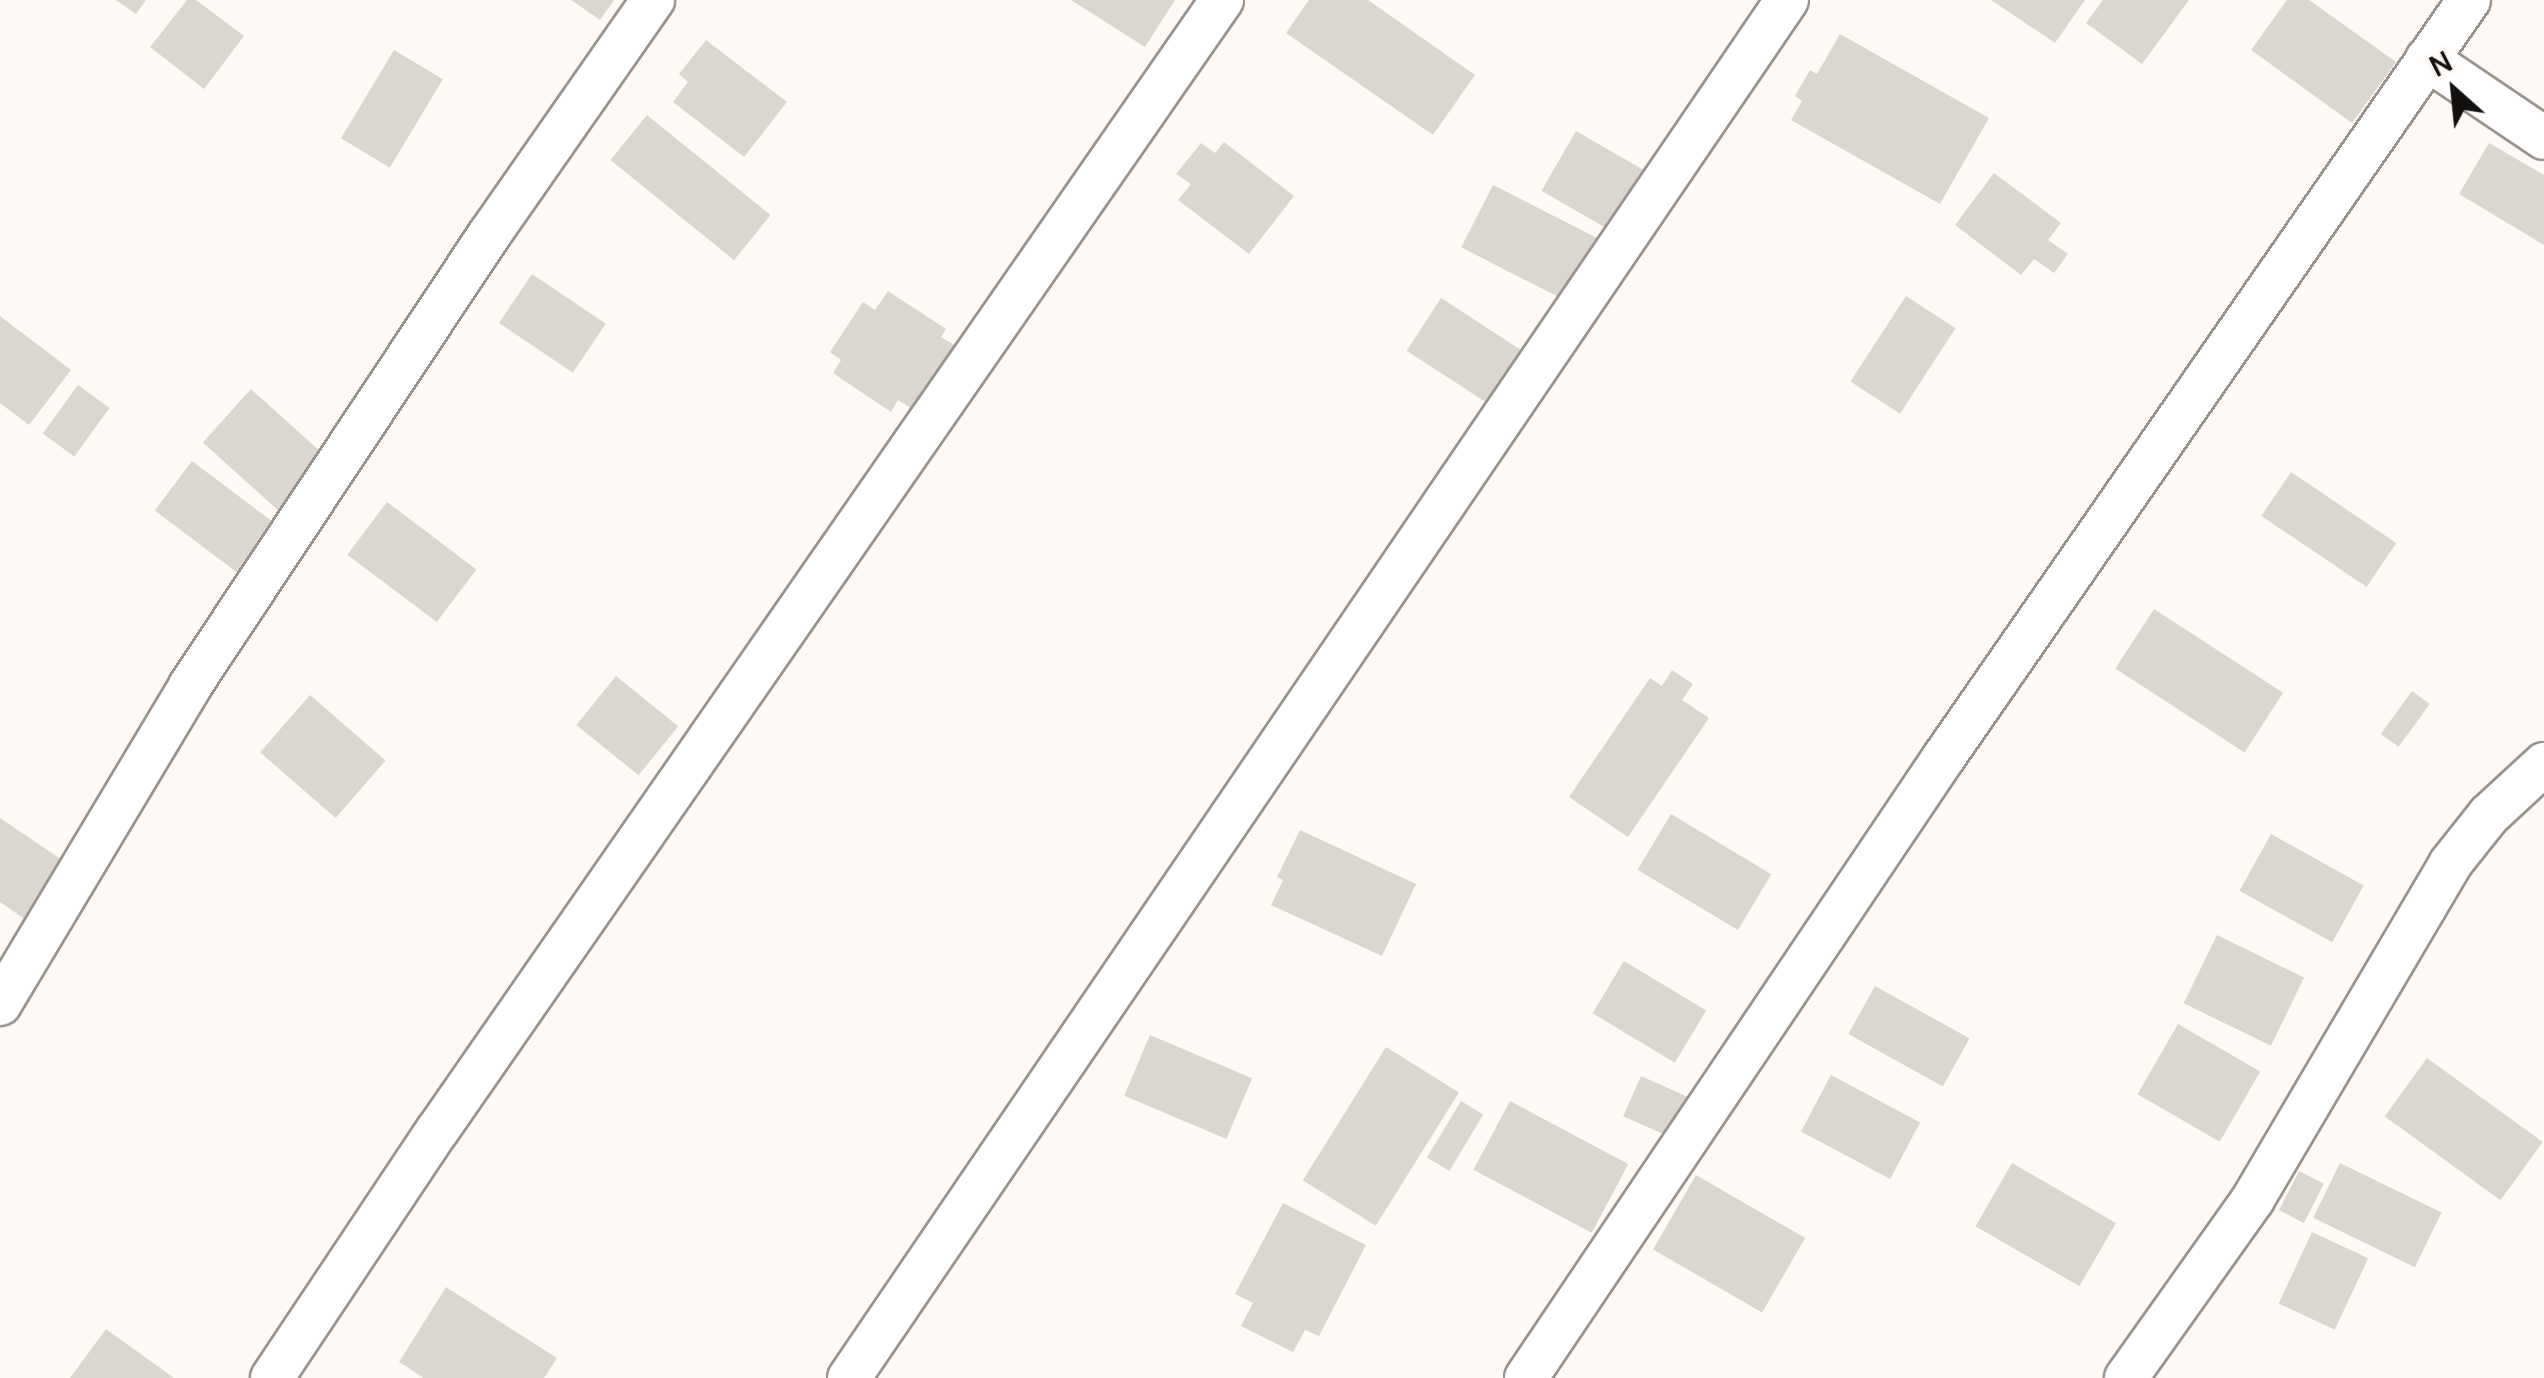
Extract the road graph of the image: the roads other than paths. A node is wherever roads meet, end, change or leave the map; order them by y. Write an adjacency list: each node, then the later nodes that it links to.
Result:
1 (653, 0): 8 (street)
2 (1222, 0): 9 (street)
3 (1787, 0): 10 (street)
4 (2469, 0): 5 (street)
5 (2427, 59): 6 (street); 11 (street)
6 (2544, 138)
7 (2544, 764): 12 (street)
8 (0, 1004)
9 (272, 1378)
10 (849, 1378)
11 (1526, 1378)
12 (2126, 1378)

